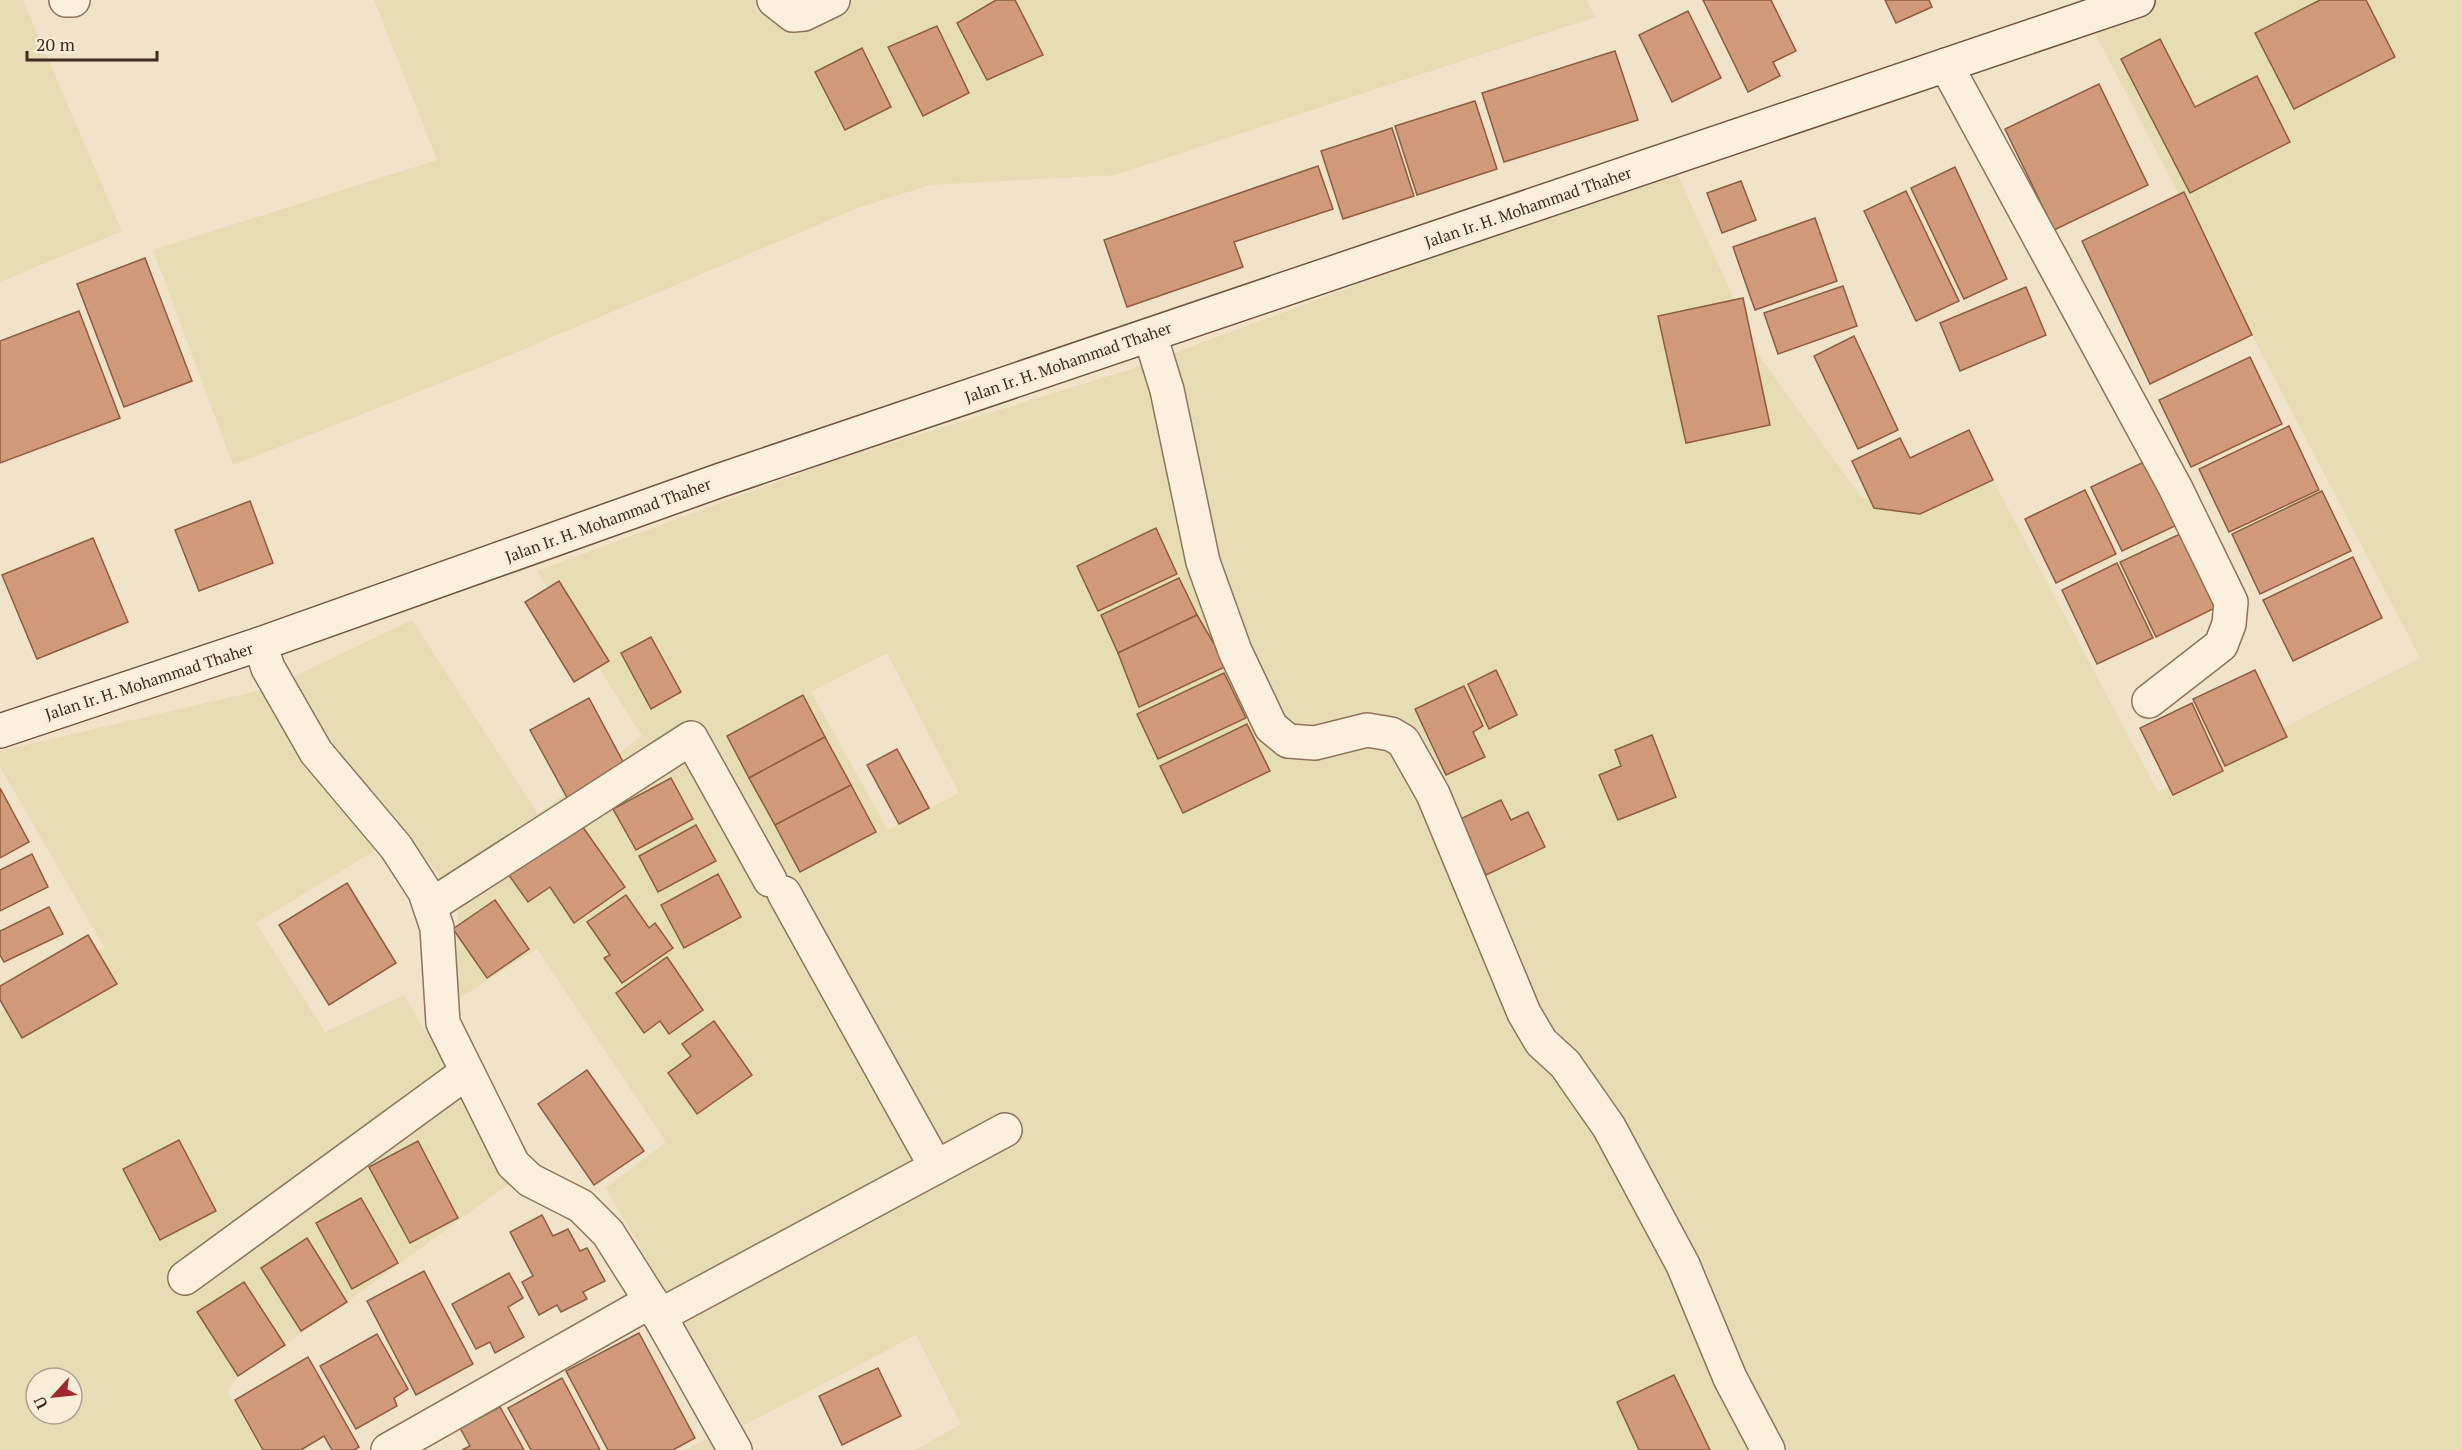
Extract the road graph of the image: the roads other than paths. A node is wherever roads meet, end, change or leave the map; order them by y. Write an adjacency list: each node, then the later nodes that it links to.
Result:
1 (66, 0): 2 (street)
2 (73, 0)
3 (774, 0): 4 (street)
4 (832, 0)
5 (2138, 0): 6 (street, Jalan Ir. H. Mohammad Thaher)
6 (1946, 65): 7 (street, Jalan Ir. H. Mohammad Thaher); 9 (street)
7 (1150, 334): 8 (street, Jalan Ir. H. Mohammad Thaher); 19 (street)
8 (260, 644): 10 (street, Jalan Ir. H. Mohammad Thaher); 11 (street)
9 (2149, 701)
10 (0, 731)
11 (430, 906): 12 (street); 14 (street)
12 (467, 1072): 15 (street); 16 (street)
13 (1005, 1130): 14 (street)
14 (936, 1167): 16 (street)
15 (185, 1278)
16 (655, 1308): 17 (street); 18 (street)
17 (388, 1450)
18 (735, 1450)
19 (1768, 1450)

